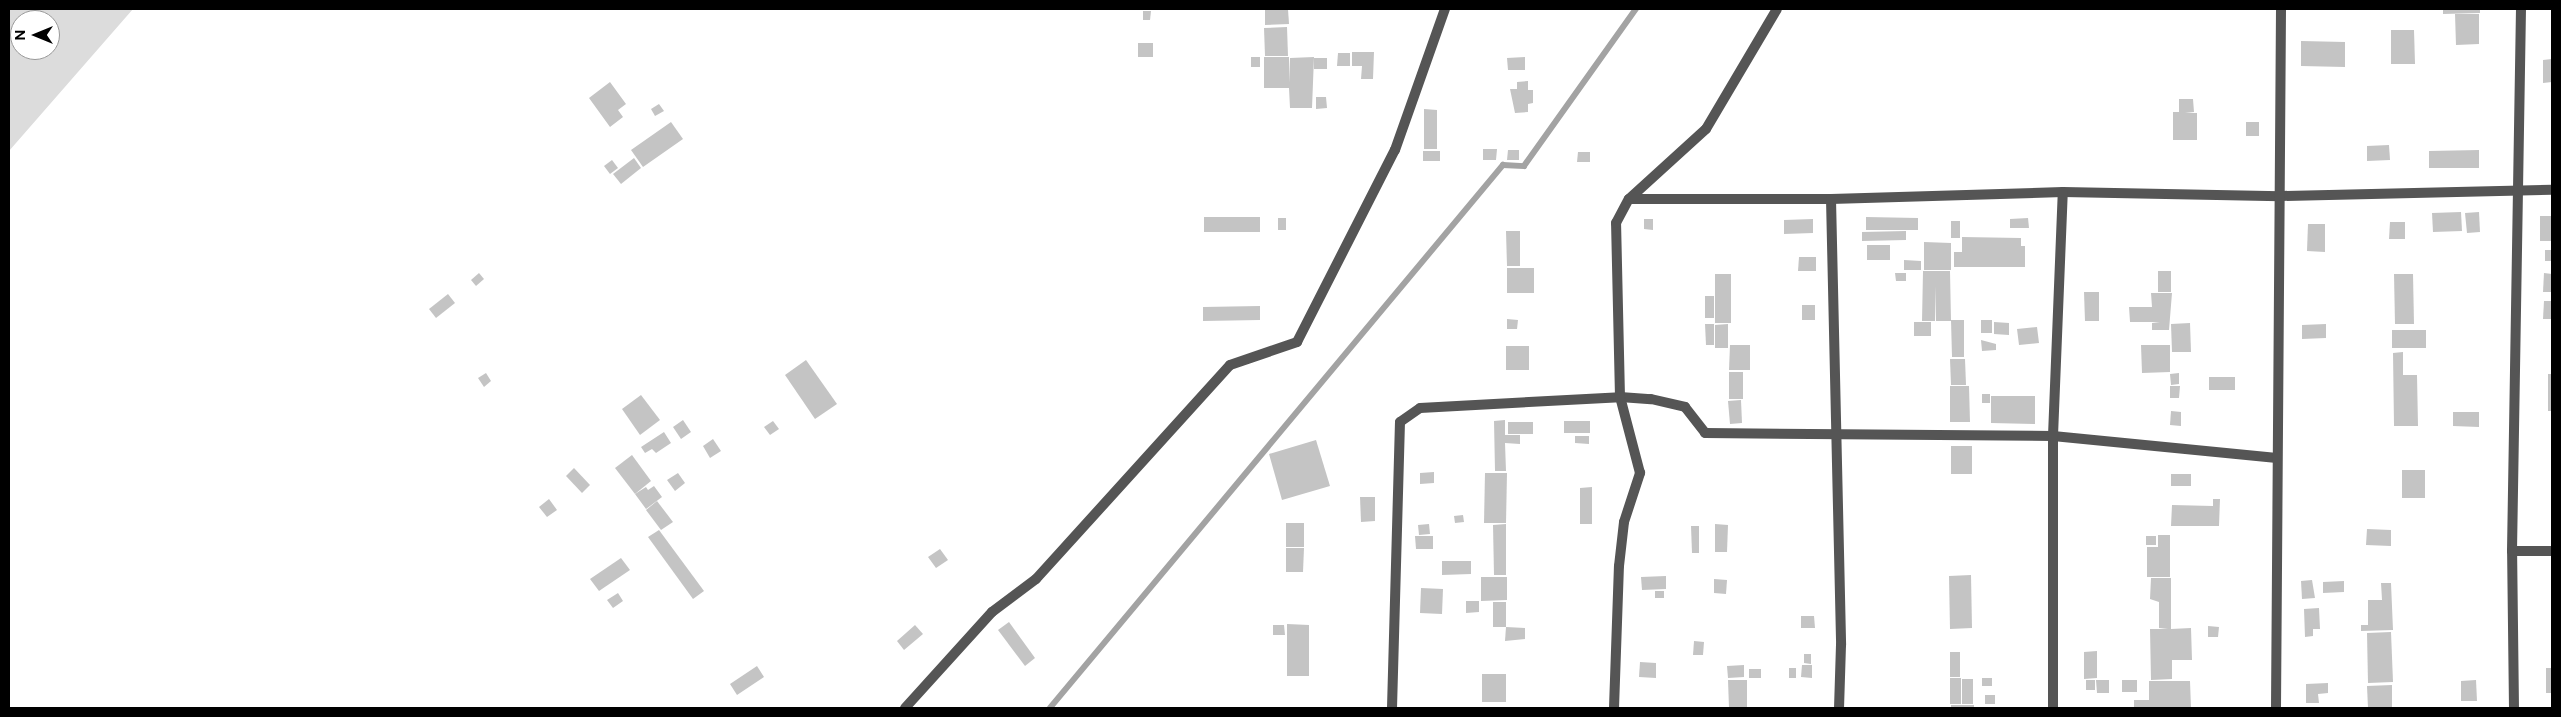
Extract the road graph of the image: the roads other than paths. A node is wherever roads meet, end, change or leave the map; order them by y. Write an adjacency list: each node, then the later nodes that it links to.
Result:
1 (1445, 9): 17 (street)
2 (1777, 9): 10 (street)
3 (2281, 9): 8 (street)
4 (2521, 9): 5 (street)
5 (2519, 190): 6 (street); 8 (street); 15 (street)
6 (2552, 190)
7 (2063, 192): 8 (street); 9 (street); 13 (street)
8 (2281, 196): 14 (street)
9 (1831, 198): 10 (street); 12 (street)
10 (1629, 199): 11 (street)
11 (1620, 397): 12 (street); 18 (street); 19 (street)
12 (1836, 436): 13 (street); 20 (street)
13 (2053, 436): 14 (street); 21 (street)
14 (2277, 458): 22 (street)
15 (2512, 551): 16 (street); 23 (street)
16 (2552, 551)
17 (907, 708)
18 (1392, 708)
19 (1614, 708)
20 (1839, 708)
21 (2053, 708)
22 (2276, 708)
23 (2514, 708)

